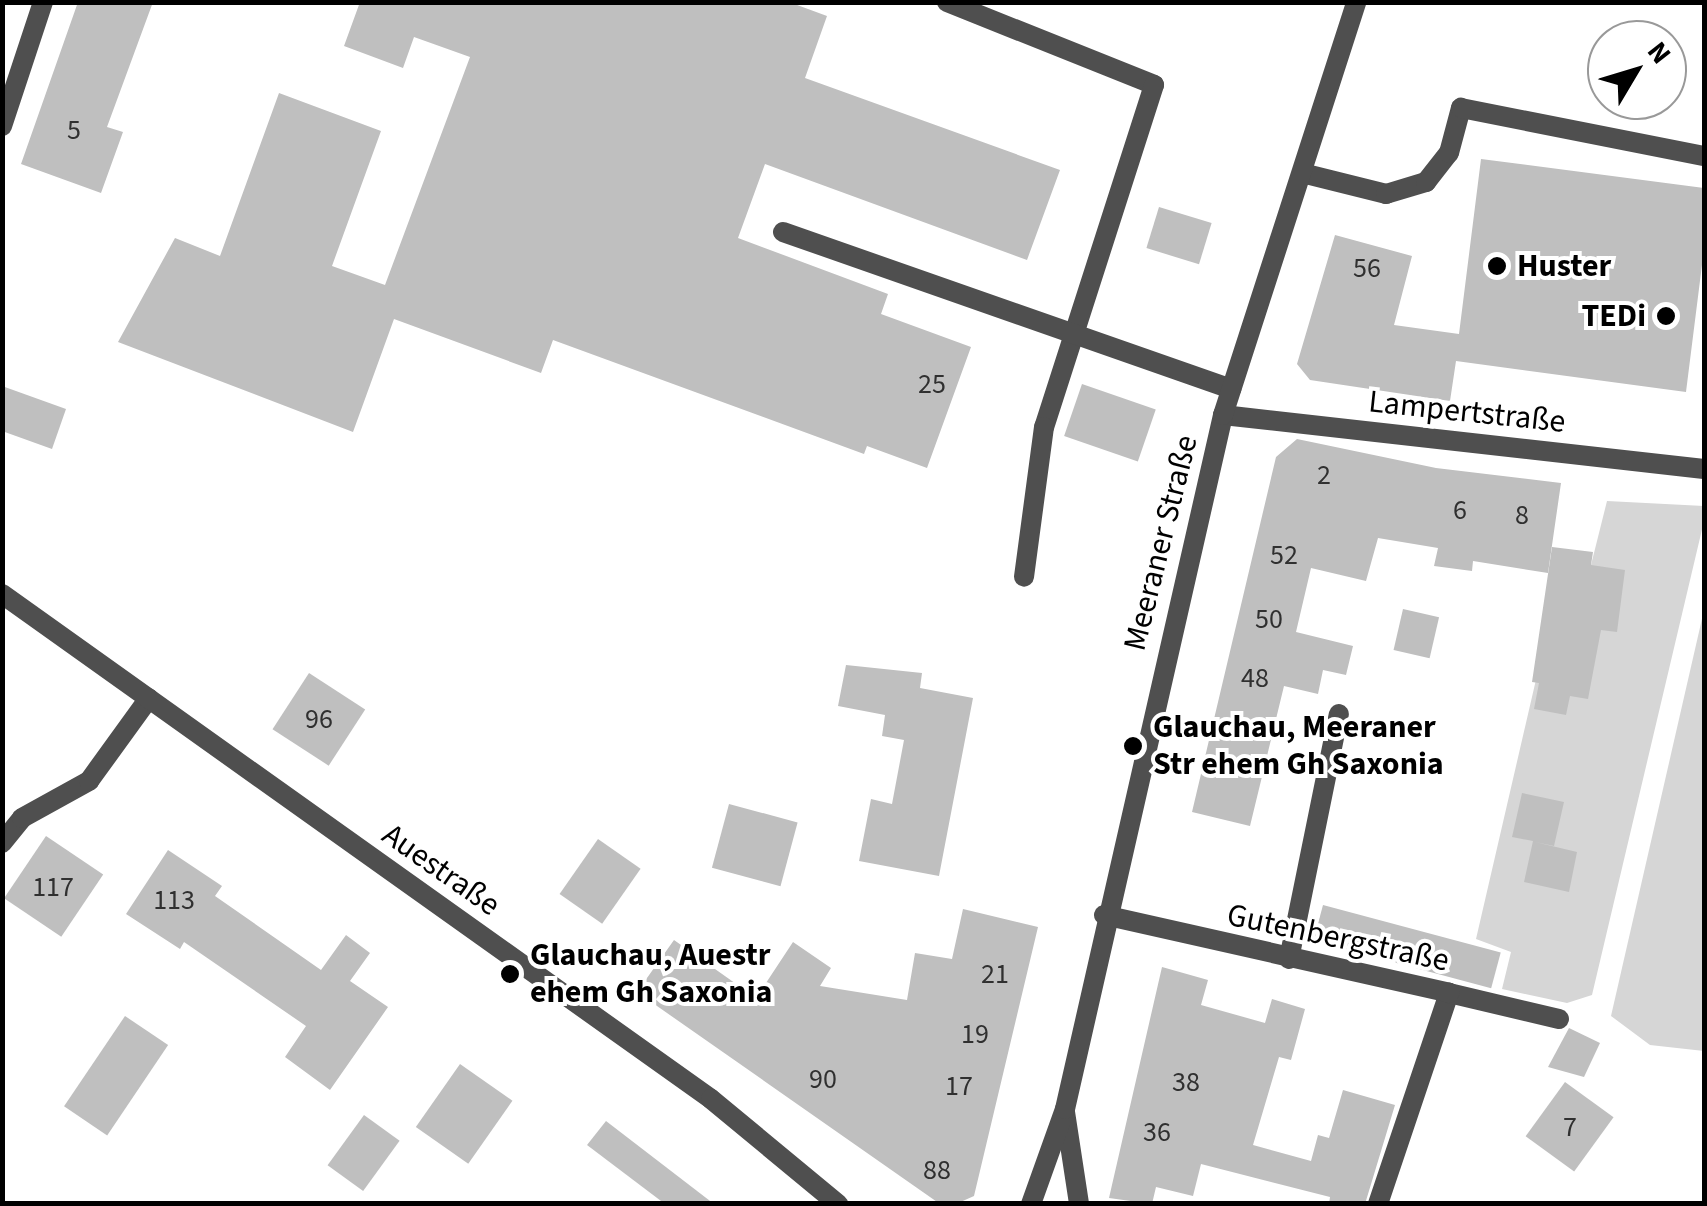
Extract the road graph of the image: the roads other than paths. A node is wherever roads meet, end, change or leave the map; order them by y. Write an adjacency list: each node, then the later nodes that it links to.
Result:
1 (43, 2): 4 (street)
2 (947, 2): 8 (street)
3 (1356, 2): 6 (street, Meeraner Straße)
4 (2, 126)
5 (1704, 156): 6 (street)
6 (1302, 174): 9 (street, Meeraner Straße)
7 (783, 232): 8 (street)
8 (1070, 336): 9 (street); 12 (street)
9 (1232, 389): 10 (street, Meeraner Straße)
10 (1223, 415): 11 (street, Lampertstraße); 17 (street, Meeraner Straße)
11 (1704, 468)
12 (1024, 577)
13 (2, 594): 14 (street, Auestraße)
14 (149, 698): 16 (street); 22 (street, Auestraße)
15 (1340, 714): 18 (street)
16 (2, 844)
17 (1104, 916): 18 (street, Gutenbergstraße); 21 (street, Meeraner Straße)
18 (1289, 959): 19 (street, Gutenbergstraße)
19 (1449, 993): 20 (street, Gutenbergstraße); 25 (street)
20 (1559, 1018)
21 (1064, 1109): 23 (street, Meeraner Straße); 24 (street, Meeraner Straße)
22 (838, 1204)
23 (1031, 1204)
24 (1079, 1204)
25 (1378, 1204)

